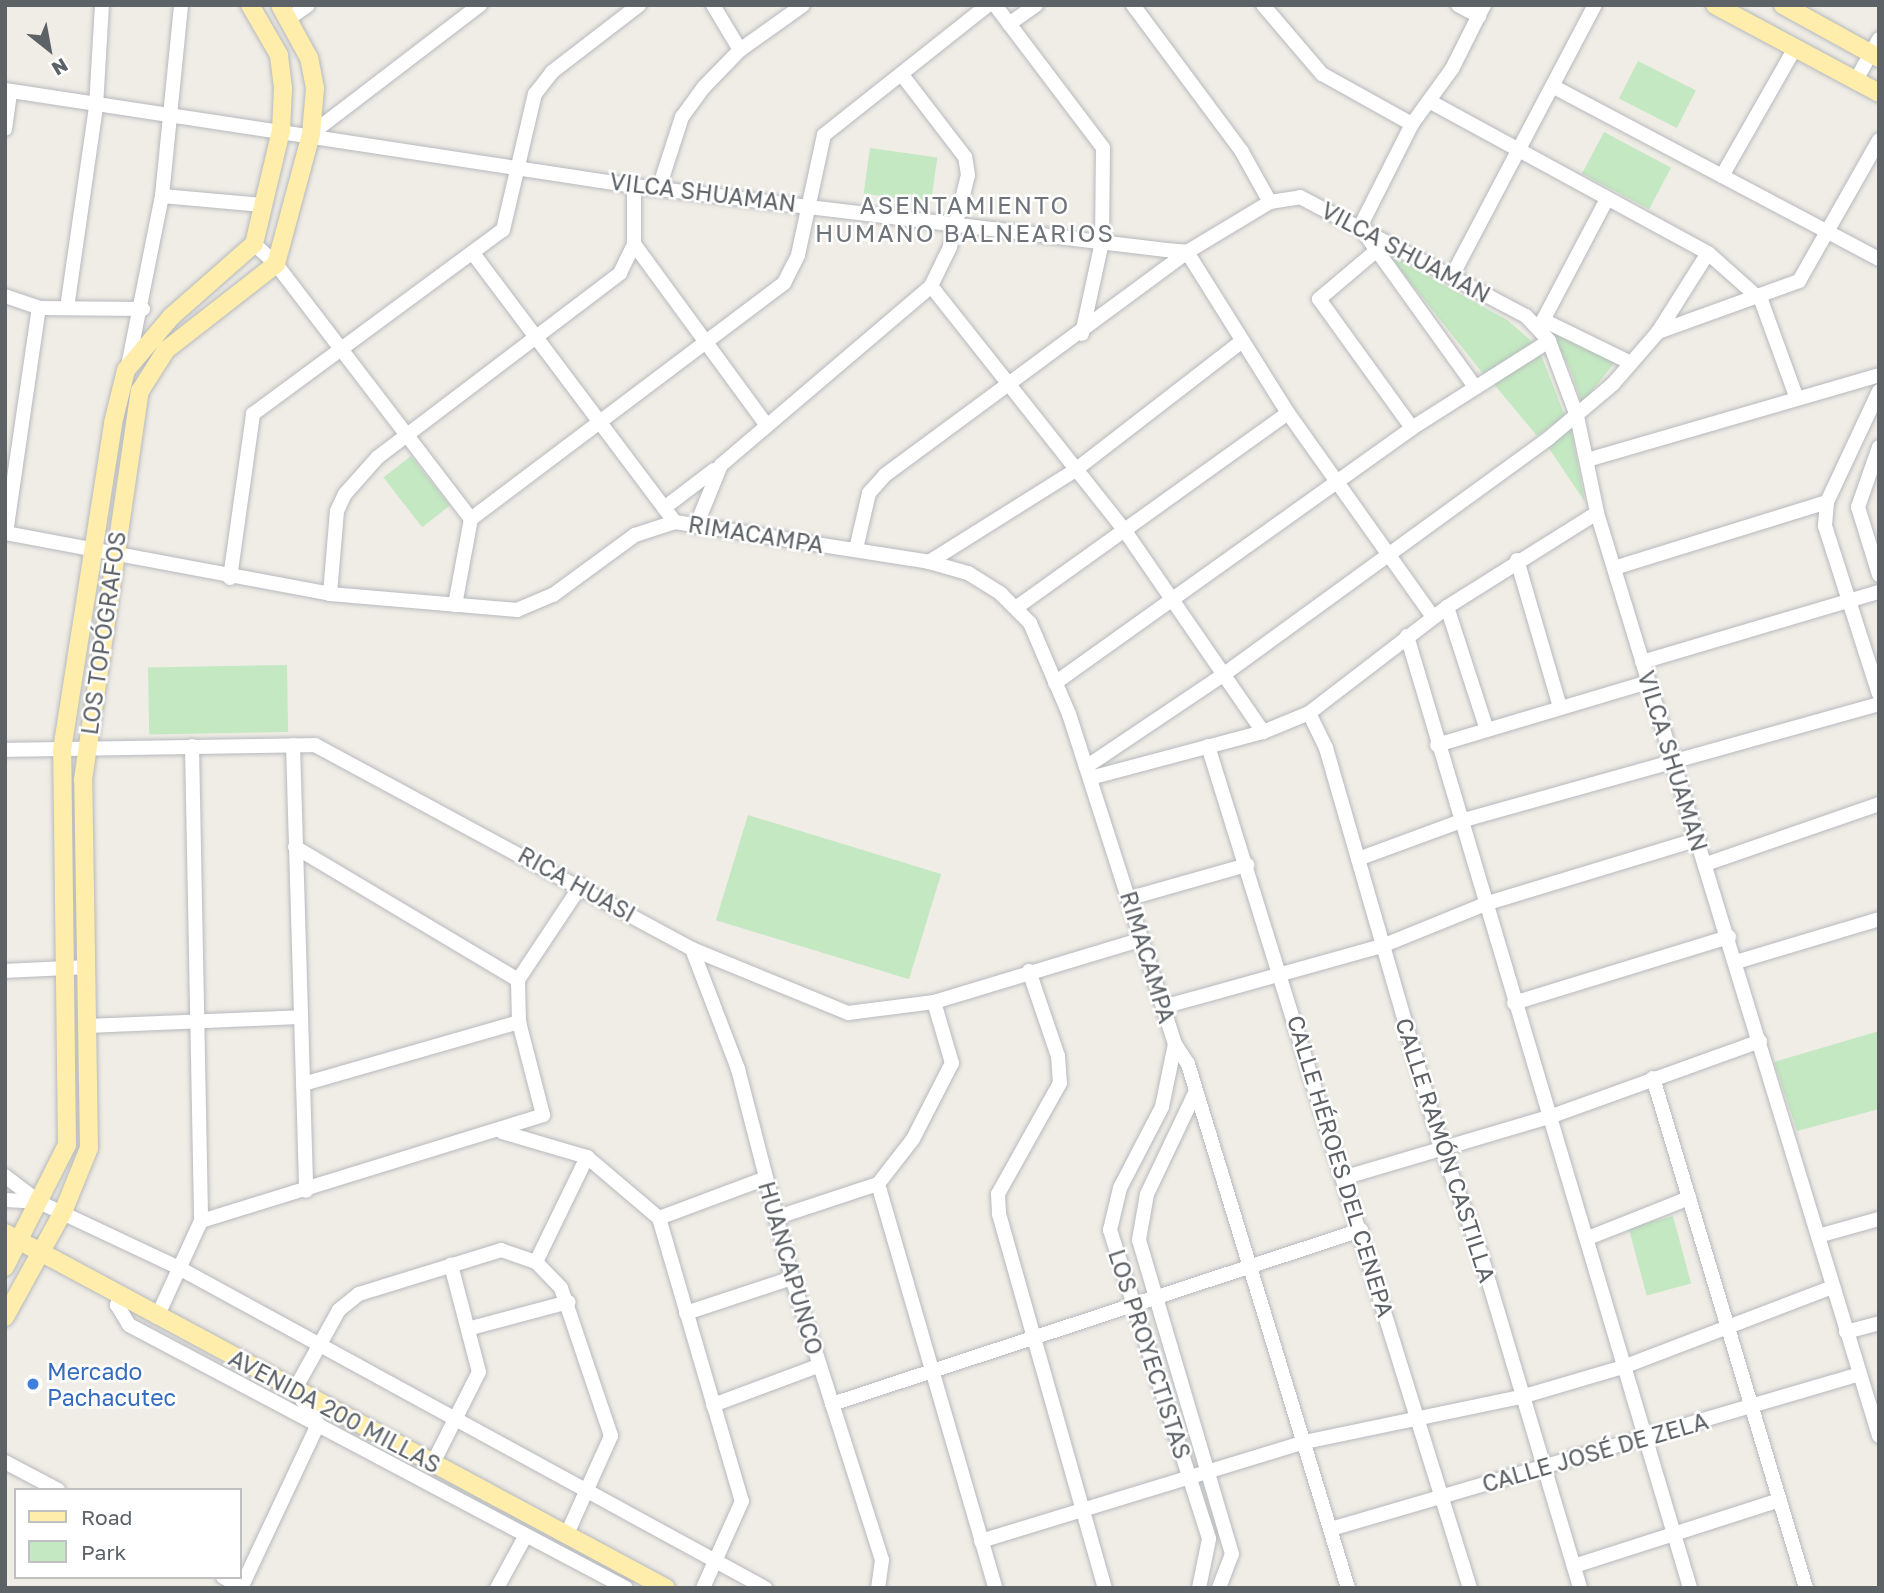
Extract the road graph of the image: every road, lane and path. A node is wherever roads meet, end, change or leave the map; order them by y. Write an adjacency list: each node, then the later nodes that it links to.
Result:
1 (102, 5): 30 (street)
2 (181, 5): 31 (street)
3 (250, 5): 34 (main road)
4 (308, 5): 19 (street)
5 (480, 5): 35 (street)
6 (713, 5): 22 (street)
7 (803, 5): 22 (street)
8 (988, 5): 24 (street)
9 (995, 5): 20 (street)
10 (1036, 5): 20 (street)
11 (1133, 5): 44 (street)
12 (1263, 5): 32 (street)
13 (1458, 5): 18 (street)
14 (1595, 5): 26 (street)
15 (1715, 5): 21 (main road)
16 (1783, 5): 23 (main road)
17 (632, 7): 38 (street)
18 (1482, 11): 29 (street)
19 (284, 12): 35 (main road)
20 (1009, 24): 50 (street)
21 (1795, 48): 25 (main road); 39 (street)
22 (740, 50): 41 (street)
23 (1876, 50): 25 (street)
24 (902, 75): 45 (street); 47 (street)
25 (1856, 80): 28 (main road)
26 (1556, 88): 37 (street); 39 (street)
27 (8, 91): 30 (street, VILCA SHUAMAN); 33 (street)
28 (1879, 93)
29 (1429, 101): 32 (street); 37 (street)
30 (96, 106): 31 (street, VILCA SHUAMAN); 64 (street)
31 (169, 116): 34 (street, VILCA SHUAMAN); 42 (street)
32 (1412, 124): 48 (street)
33 (5, 129)
34 (281, 131): 35 (street, VILCA SHUAMAN); 46 (main road)
35 (311, 134): 38 (street, VILCA SHUAMAN); 58 (main road)
36 (1879, 140): 49 (street)
37 (1521, 150): 43 (street); 59 (street)
38 (519, 167): 40 (street, VILCA SHUAMAN); 56 (street)
39 (1722, 176): 49 (street)
40 (634, 186): 41 (street, VILCA SHUAMAN); 52 (street)
41 (659, 188): 45 (street, VILCA SHUAMAN)
42 (162, 196): 46 (street); 65 (street)
43 (1607, 199): 55 (street); 66 (street)
44 (1270, 202): 48 (street, VILCA SHUAMAN); 54 (street, VILCA SHUAMAN)
45 (806, 204): 47 (street, VILCA SHUAMAN); 72 (street)
46 (262, 205): 51 (main road)
47 (956, 225): 50 (street, VILCA SHUAMAN); 60 (street)
48 (1360, 227): 53 (street); 59 (street, VILCA SHUAMAN)
49 (1830, 233): 57 (street); 62 (street)
50 (1102, 242): 54 (street, VILCA SHUAMAN); 68 (street)
51 (254, 244): 58 (street); 75 (main road, LOS TOPÓGRAFOS)
52 (634, 244): 69 (street); 72 (street)
53 (1377, 250): 78 (street); 85 (street)
54 (1187, 252): 68 (street); 70 (street)
55 (1708, 253): 62 (street); 67 (street)
56 (475, 256): 69 (street); 73 (street)
57 (1879, 259)
58 (276, 264): 73 (street); 103 (main road, LOS TOPÓGRAFOS)
59 (1452, 276): 66 (street, VILCA SHUAMAN)
60 (931, 286): 77 (street); 83 (street)
61 (5, 296): 63 (street)
62 (1761, 300): 67 (street); 80 (street)
63 (39, 308): 64 (street); 99 (street)
64 (67, 309): 65 (street)
65 (143, 309): 75 (street)
66 (1541, 324): 71 (street, VILCA SHUAMAN); 74 (street)
67 (1658, 332): 74 (street)
68 (1082, 334): 77 (street)
69 (537, 339): 84 (street); 86 (street)
70 (1242, 341): 81 (street); 90 (street)
71 (1549, 341): 78 (street); 82 (street, VILCA SHUAMAN)
72 (705, 342): 83 (street); 84 (street)
73 (345, 351): 86 (street); 108 (street)
74 (1631, 363): 82 (street)
75 (126, 370): 102 (main road, LOS TOPÓGRAFOS)
76 (1879, 375): 80 (street)
77 (1011, 387): 90 (street); 100 (street)
78 (1475, 387): 85 (street)
79 (1879, 391): 92 (street)
80 (1797, 399): 88 (street)
81 (1288, 413): 91 (street); 98 (street)
82 (1577, 416): 88 (street, VILCA SHUAMAN); 101 (street)
83 (765, 423): 89 (street)
84 (600, 428): 93 (street); 95 (street)
85 (1412, 428): 91 (street)
86 (406, 437): 95 (street); 110 (street)
87 (1879, 447): 107 (street)
88 (1587, 460): 94 (street, VILCA SHUAMAN)
89 (721, 466): 93 (street); 97 (street)
90 (1074, 471): 98 (street); 105 (street)
91 (1335, 481): 101 (street); 111 (street)
92 (1827, 502): 106 (street); 112 (street)
93 (664, 508): 96 (street)
94 (1597, 513): 104 (street); 106 (street, VILCA SHUAMAN)
95 (471, 519): 113 (street)
96 (675, 522): 97 (street, RIMACAMPA); 113 (street, RIMACAMPA)
97 (696, 526): 100 (street, RIMACAMPA)
98 (1125, 531): 111 (street); 114 (street)
99 (6, 533): 102 (street, RIMACAMPA)
100 (856, 549): 105 (street, RIMACAMPA)
101 (1390, 549): 116 (street); 119 (street)
102 (92, 550): 103 (street, RIMACAMPA); 133 (main road, LOS TOPÓGRAFOS)
103 (114, 552): 108 (street, RIMACAMPA); 134 (main road, LOS TOPÓGRAFOS)
104 (1517, 560): 115 (street); 124 (street)
105 (929, 562): 114 (street, RIMACAMPA)
106 (1614, 568): 118 (street, VILCA SHUAMAN)
107 (1879, 575)
108 (230, 578): 110 (street, RIMACAMPA)
109 (1879, 592): 112 (street)
110 (330, 594): 113 (street, RIMACAMPA)
111 (1170, 600): 119 (street); 121 (street)
112 (1848, 602): 118 (street); 122 (street)
113 (456, 605)
114 (1017, 607): 121 (street, RIMACAMPA)
115 (1447, 607): 116 (street); 126 (street)
116 (1433, 617): 117 (street)
117 (1407, 636): 125 (street); 129 (street)
118 (1643, 662): 120 (street, VILCA SHUAMAN)
119 (1223, 676): 127 (street); 136 (street)
120 (1648, 682): 124 (street); 135 (street, VILCA SHUAMAN)
121 (1055, 683): 136 (street, RIMACAMPA)
122 (1879, 694)
123 (1879, 704): 135 (street)
124 (1560, 707): 126 (street)
125 (1309, 713): 127 (street); 141 (street, CALLE RAMÓN CASTILLA)
126 (1486, 727): 129 (street)
127 (1263, 732): 131 (street)
128 (293, 745): 130 (street, RICA HUASI); 140 (street); 144 (street, RICA HUASI)
129 (1437, 745): 138 (street)
130 (192, 746): 134 (street, RICA HUASI); 163 (street)
131 (1208, 746): 136 (street); 143 (street, CALLE HÉROES DEL CENEPA)
132 (5, 750): 133 (street, RICA HUASI)
133 (62, 750): 134 (street, RICA HUASI); 154 (main road, LOS TOPÓGRAFOS)
134 (88, 750): 153 (main road, LOS TOPÓGRAFOS)
135 (1675, 763): 138 (street); 139 (street, VILCA SHUAMAN)
136 (1088, 772): 145 (street, RIMACAMPA)
137 (1879, 804): 142 (street)
138 (1464, 820): 141 (street); 146 (street)
139 (1698, 839): 142 (street, VILCA SHUAMAN); 146 (street)
140 (295, 847): 158 (street); 162 (street)
141 (1358, 859): 150 (street, CALLE RAMÓN CASTILLA)
142 (1706, 864): 148 (street, VILCA SHUAMAN)
143 (1247, 865): 145 (street); 157 (street, CALLE HÉROES DEL CENEPA)
144 (582, 885): 151 (street, RICA HUASI); 158 (street)
145 (1130, 898): 149 (street, RIMACAMPA)
146 (1488, 903): 150 (street); 160 (street)
147 (1879, 919): 152 (street)
148 (1729, 937): 152 (street, VILCA SHUAMAN); 160 (street)
149 (1143, 939): 156 (street, RICA HUASI); 161 (street, RIMACAMPA)
150 (1382, 946): 157 (street); 173 (street, CALLE RAMÓN CASTILLA)
151 (692, 949): 159 (street, RICA HUASI); 177 (street, HUANCAPUNCO)
152 (1736, 962): 166 (street, VILCA SHUAMAN)
153 (87, 967): 154 (street); 165 (main road, LOS TOPÓGRAFOS)
154 (65, 968): 155 (street); 182 (main road, LOS TOPÓGRAFOS)
155 (5, 971)
156 (1029, 971): 159 (street, RICA HUASI); 211 (street)
157 (1282, 972): 161 (street); 176 (street, CALLE HÉROES DEL CENEPA)
158 (518, 980): 164 (street)
159 (934, 1002): 178 (street)
160 (1514, 1003): 171 (street)
161 (1163, 1007): 167 (street, RIMACAMPA)
162 (299, 1017): 163 (street); 169 (street)
163 (200, 1021): 165 (street); 187 (street)
164 (519, 1022): 169 (street); 172 (street)
165 (88, 1026): 183 (main road, LOS TOPÓGRAFOS)
166 (1760, 1041): 168 (street); 189 (street, VILCA SHUAMAN)
167 (1175, 1044): 170 (street, RIMACAMPA); 203 (street, LOS PROYECTISTAS)
168 (1653, 1077): 171 (street); 180 (street)
169 (303, 1084): 179 (street)
170 (1196, 1091): 197 (street, RIMACAMPA); 201 (street)
171 (1552, 1116): 173 (street); 191 (street)
172 (502, 1132): 174 (street); 179 (street)
173 (1441, 1146): 176 (street); 218 (street, CALLE RAMÓN CASTILLA)
174 (587, 1157): 184 (street); 193 (street)
175 (5, 1176): 182 (street)
176 (1346, 1177): 188 (street, CALLE HÉROES DEL CENEPA)
177 (766, 1178): 184 (street); 185 (street, HUANCAPUNCO)
178 (878, 1184): 185 (street); 215 (street)
179 (306, 1191): 187 (street)
180 (1689, 1198): 191 (street); 209 (street)
181 (5, 1200): 182 (street)
182 (39, 1202): 183 (street); 190 (main road, LOS TOPÓGRAFOS)
183 (63, 1212): 192 (main road, LOS TOPÓGRAFOS); 196 (street)
184 (659, 1218): 204 (street)
185 (775, 1218): 198 (street, HUANCAPUNCO)
186 (1879, 1219): 189 (street)
187 (201, 1221): 196 (street)
188 (1361, 1230): 197 (street); 222 (street, CALLE HÉROES DEL CENEPA)
189 (1818, 1236): 199 (street, VILCA SHUAMAN)
190 (13, 1237): 192 (main road, AVENIDA 200 MILLAS); 195 (main road, LOS TOPÓGRAFOS)
191 (1588, 1238): 214 (street)
192 (39, 1252): 200 (main road, AVENIDA 200 MILLAS); 205 (main road, LOS TOPÓGRAFOS)
193 (536, 1262): 194 (street); 202 (street)
194 (451, 1265): 208 (street); 212 (street)
195 (5, 1267)
196 (179, 1268): 206 (street); 212 (street)
197 (1249, 1270): 201 (street); 227 (street)
198 (792, 1278): 204 (street); 213 (street, HUANCAPUNCO)
199 (1833, 1287): 209 (street); 210 (street, VILCA SHUAMAN)
200 (121, 1295): 206 (main road, AVENIDA 200 MILLAS); 224 (street)
201 (1157, 1298): 203 (street); 231 (street)
202 (569, 1302): 208 (street); 233 (street)
203 (1131, 1305): 211 (street); 232 (street, LOS PROYECTISTAS)
204 (686, 1313): 220 (street)
205 (5, 1317)
206 (157, 1317): 217 (main road, AVENIDA 200 MILLAS)
207 (1879, 1322): 210 (street)
208 (471, 1328): 223 (street)
209 (1731, 1329): 214 (street); 221 (street)
210 (1846, 1332): 216 (street, VILCA SHUAMAN)
211 (1031, 1339): 215 (street); 237 (street)
212 (318, 1343): 217 (street); 223 (street)
213 (818, 1366): 219 (street, HUANCAPUNCO); 220 (street)
214 (1623, 1367): 218 (street); 226 (street)
215 (932, 1368): 219 (street); 242 (street)
216 (1860, 1374): 221 (street, CALLE JOSÉ DE ZELA); 225 (street, VILCA SHUAMAN)
217 (295, 1389): 224 (street); 229 (main road, AVENIDA 200 MILLAS)
218 (1521, 1396): 222 (street); 230 (street, CALLE RAMÓN CASTILLA)
219 (832, 1404): 252 (street, HUANCAPUNCO)
220 (713, 1405): 243 (street)
221 (1753, 1405): 226 (street, CALLE JOSÉ DE ZELA); 236 (street)
222 (1417, 1415): 227 (street); 235 (street, CALLE HÉROES DEL CENEPA)
223 (456, 1419): 229 (street); 233 (street)
224 (318, 1424): 241 (street); 246 (street)
225 (1878, 1430)
226 (1646, 1437): 230 (street, CALLE JOSÉ DE ZELA); 240 (street)
227 (1304, 1442): 231 (street); 238 (street)
228 (5, 1462): 234 (street)
229 (433, 1463): 239 (main road, AVENIDA 200 MILLAS)
230 (1544, 1467): 235 (street, CALLE JOSÉ DE ZELA); 244 (street, CALLE RAMÓN CASTILLA)
231 (1211, 1472): 232 (street); 256 (street)
232 (1190, 1479): 237 (street); 255 (street, LOS PROYECTISTAS)
233 (589, 1487): 239 (street); 243 (street)
234 (54, 1488)
235 (1445, 1496): 238 (street, CALLE JOSÉ DE ZELA); 258 (street, CALLE HÉROES DEL CENEPA)
236 (1780, 1500): 240 (street); 261 (street)
237 (1081, 1511): 242 (street); 254 (street)
238 (1331, 1529): 257 (street)
239 (567, 1534): 245 (main road, AVENIDA 200 MILLAS)
240 (1674, 1534): 244 (street); 260 (street)
241 (526, 1535): 247 (street); 248 (street)
242 (981, 1541): 253 (street)
243 (719, 1560): 250 (street); 251 (street)
244 (1574, 1566): 259 (street, CALLE RAMÓN CASTILLA)
245 (641, 1582): 249 (main road, AVENIDA 200 MILLAS)
246 (241, 1587)
247 (498, 1588)
248 (626, 1588)
249 (666, 1588)
250 (703, 1588)
251 (765, 1588)
252 (878, 1588)
253 (995, 1588)
254 (1105, 1588)
255 (1199, 1588)
256 (1219, 1588)
257 (1348, 1588)
258 (1470, 1588)
259 (1580, 1588)
260 (1690, 1588)
261 (1807, 1588)

